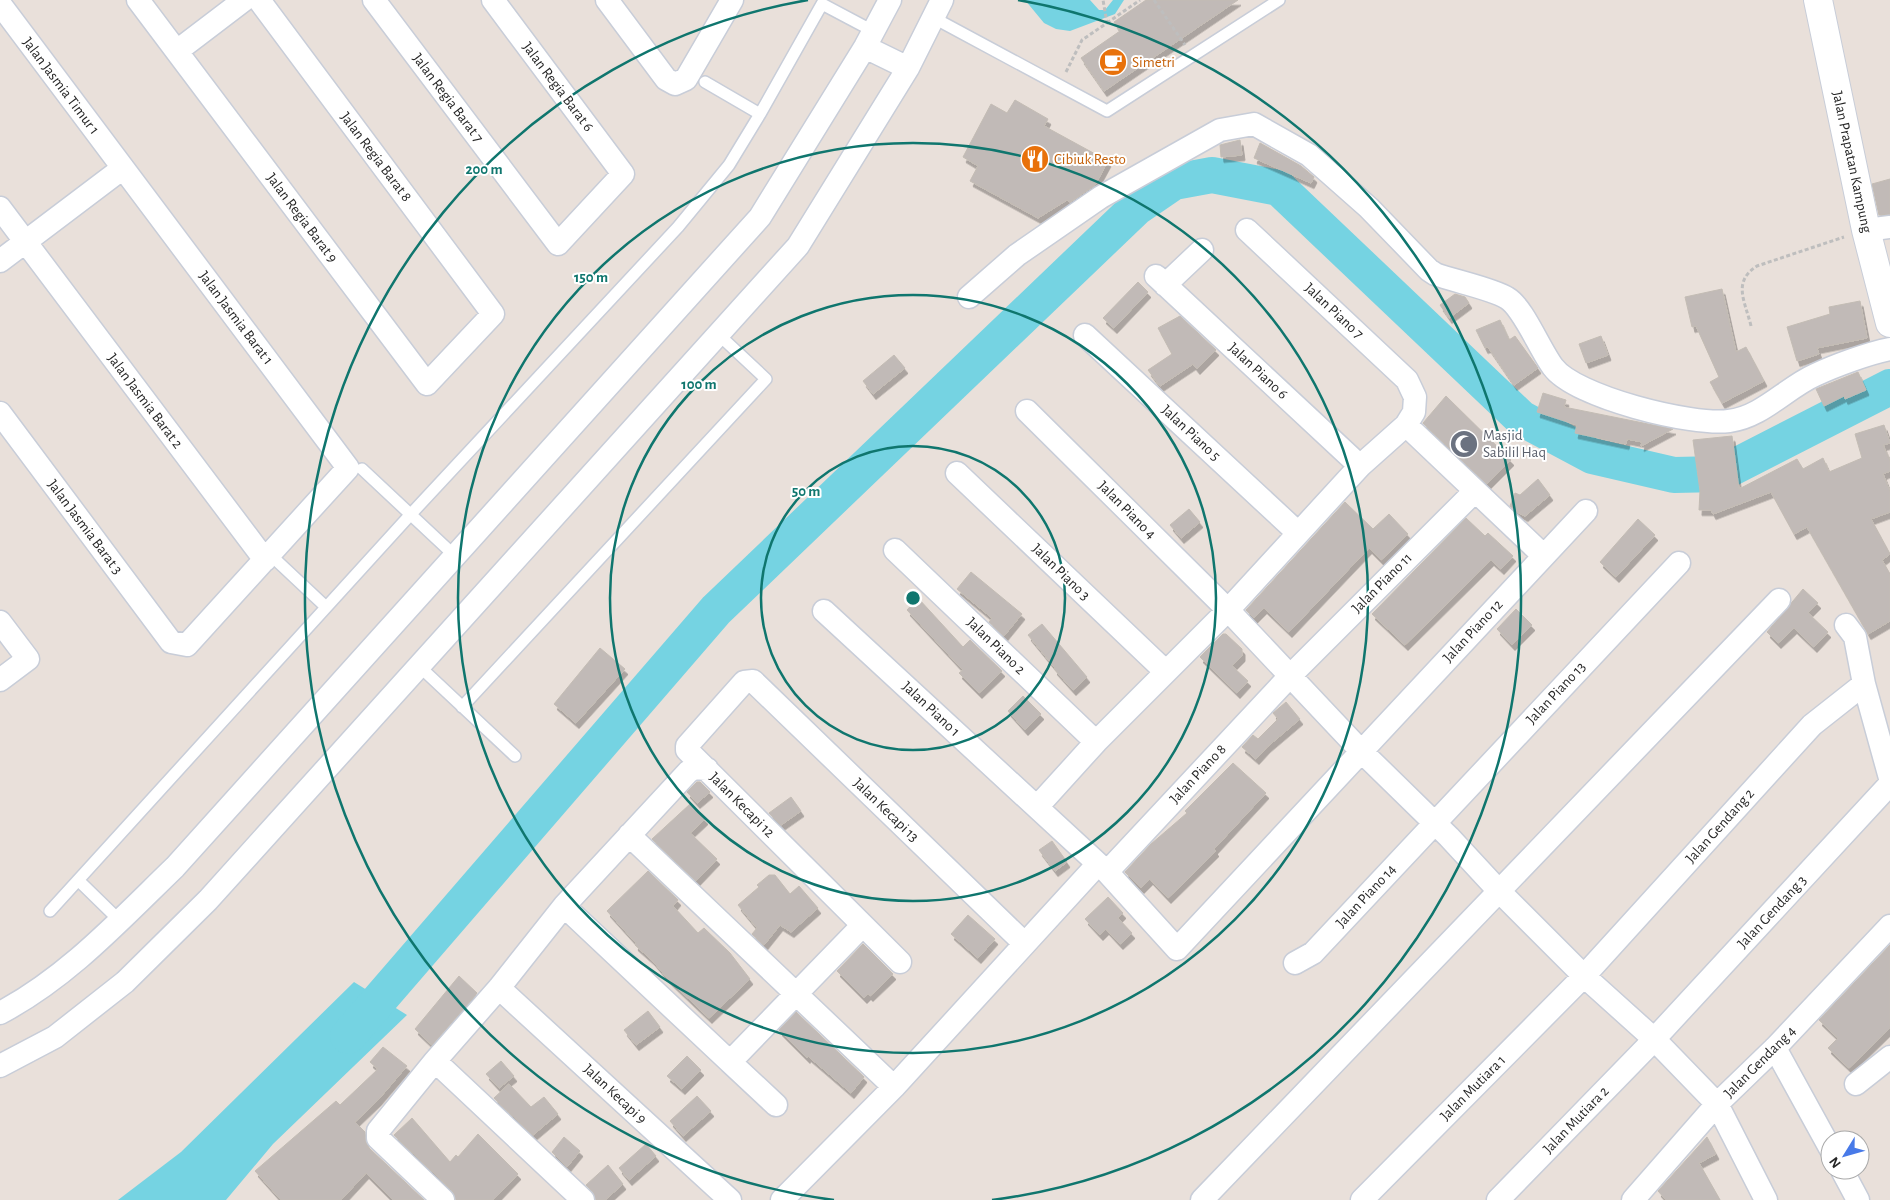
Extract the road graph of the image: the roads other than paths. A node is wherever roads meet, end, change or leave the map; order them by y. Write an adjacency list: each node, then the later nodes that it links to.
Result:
1 (138, 0): 14 (street, Jalan Regia Barat 9)
2 (244, 0): 14 (street)
3 (259, 0): 31 (street, Jalan Regia Barat 8)
4 (374, 0): 19 (street, Jalan Regia Barat 7)
5 (492, 0): 19 (street, Jalan Regia Barat 6)
6 (607, 0): 7 (street)
7 (732, 0)
8 (890, 0): 13 (street)
9 (1279, 0): 12 (lane)
10 (1818, 0): 21 (street, Jalan Prapatan Kampung)
11 (0, 4): 18 (street, Jalan Jasmia Timur 1)
12 (938, 9): 15 (street)
13 (869, 39): 15 (street); 17 (lane); 43 (street)
14 (176, 51): 31 (street, Jalan Regia Barat 9)
15 (908, 68): 28 (street)
16 (705, 82): 17 (lane)
17 (760, 114): 40 (lane)
18 (123, 168): 23 (street); 36 (street, Jalan Jasmia Barat 1)
19 (623, 174)
20 (0, 208): 23 (street, Jalan Jasmia Barat 2)
21 (1878, 229): 27 (street, Jalan Prapatan Kampung)
22 (1247, 230): 34 (street, Jalan Piano 7)
23 (26, 242): 25 (street); 45 (street, Jalan Jasmia Barat 2)
24 (1202, 250): 35 (street, Jalan Piano 6)
25 (0, 261)
26 (969, 297): 30 (street)
27 (1890, 324)
28 (718, 334): 53 (street); 58 (lane)
29 (1085, 335): 41 (street, Jalan Piano 5)
30 (1890, 349)
31 (427, 384)
32 (1027, 410): 49 (street, Jalan Piano 4)
33 (0, 412): 45 (street, Jalan Jasmia Barat 3)
34 (1406, 425): 35 (street); 38 (street)
35 (1360, 466): 41 (street)
36 (355, 468): 40 (lane); 45 (street)
37 (957, 473): 54 (street, Jalan Piano 3)
38 (1475, 491): 44 (street); 55 (street, Jalan Piano 11)
39 (1586, 511): 44 (street, Jalan Piano 12)
40 (411, 514): 43 (lane); 48 (lane)
41 (1297, 532): 49 (street)
42 (895, 550): 59 (street, Jalan Piano 2)
43 (455, 556): 73 (street)
44 (1544, 556): 60 (street, Jalan Piano 12)
45 (271, 560): 48 (lane)
46 (1679, 563): 66 (street, Jalan Piano 13)
47 (1779, 600): 70 (street)
48 (326, 608): 69 (lane)
49 (1228, 610): 54 (street); 55 (street, Jalan Piano 4)
50 (824, 611): 65 (street, Jalan Piano 1)
51 (0, 622): 56 (street)
52 (1846, 625): 57 (street)
53 (419, 666): 58 (lane); 88 (street)
54 (1165, 671): 59 (street)
55 (1290, 676): 60 (street, Jalan Piano 4); 68 (street, Jalan Piano 8)
56 (0, 680)
57 (1864, 684): 63 (street); 79 (street, Jalan Gendang 2)
58 (462, 707): 61 (lane)
59 (1096, 742): 65 (street)
60 (1361, 751): 66 (street, Jalan Piano 4); 68 (street, Jalan Piano 12)
61 (515, 756)
62 (707, 769): 67 (street, Jalan Kecapi 12); 74 (street, Jalan Kecapi 12); 76 (street, Jalan Kecapi 13)
63 (1890, 778)
64 (1890, 784): 83 (street, Jalan Gendang 3)
65 (1037, 806): 68 (street, Jalan Piano 1)
66 (1441, 830): 70 (street, Jalan Piano 4); 78 (street, Jalan Piano 14)
67 (629, 835): 71 (street, Jalan Kecapi 12); 81 (street)
68 (1102, 868): 76 (street, Jalan Piano 8)
69 (78, 880): 72 (lane); 73 (lane)
70 (1499, 891): 79 (street, Jalan Piano 4); 100 (street)
71 (564, 906): 80 (street, Jalan Kecapi 12); 87 (street)
72 (50, 911)
73 (120, 921): 82 (street)
74 (862, 926): 77 (street, Jalan Kecapi 12); 81 (street)
75 (1890, 926): 84 (street, Jalan Gendang 4)
76 (1024, 943): 90 (street, Jalan Piano 8)
77 (900, 962)
78 (1296, 963)
79 (1584, 976): 83 (street, Jalan Piano 4); 101 (street, Jalan Mutiara 1)
80 (499, 988): 86 (street, Jalan Kecapi 12); 98 (street, Jalan Kecapi 9)
81 (796, 995): 87 (street); 90 (street)
82 (0, 1013)
83 (1654, 1039): 92 (street, Jalan Piano 4); 102 (street, Jalan Mutiara 2)
84 (1775, 1048): 92 (street, Jalan Gendang 4); 93 (street)
85 (1890, 1057): 89 (street)
86 (435, 1061): 96 (street, Jalan Kecapi 12); 97 (street)
87 (730, 1062): 91 (street)
88 (0, 1066)
89 (1856, 1084)
90 (894, 1087): 99 (street, Jalan Piano 8)
91 (776, 1104)
92 (1717, 1104): 95 (street, Jalan Gendang 4); 103 (street, Jalan Piano 4)
93 (1820, 1130)
94 (1847, 1180): 104 (street)
95 (1638, 1198)
96 (443, 1200)
97 (583, 1200)
98 (730, 1200)
99 (782, 1200)
100 (1202, 1200)
101 (1362, 1200)
102 (1498, 1200)
103 (1766, 1200)
104 (1858, 1200)

